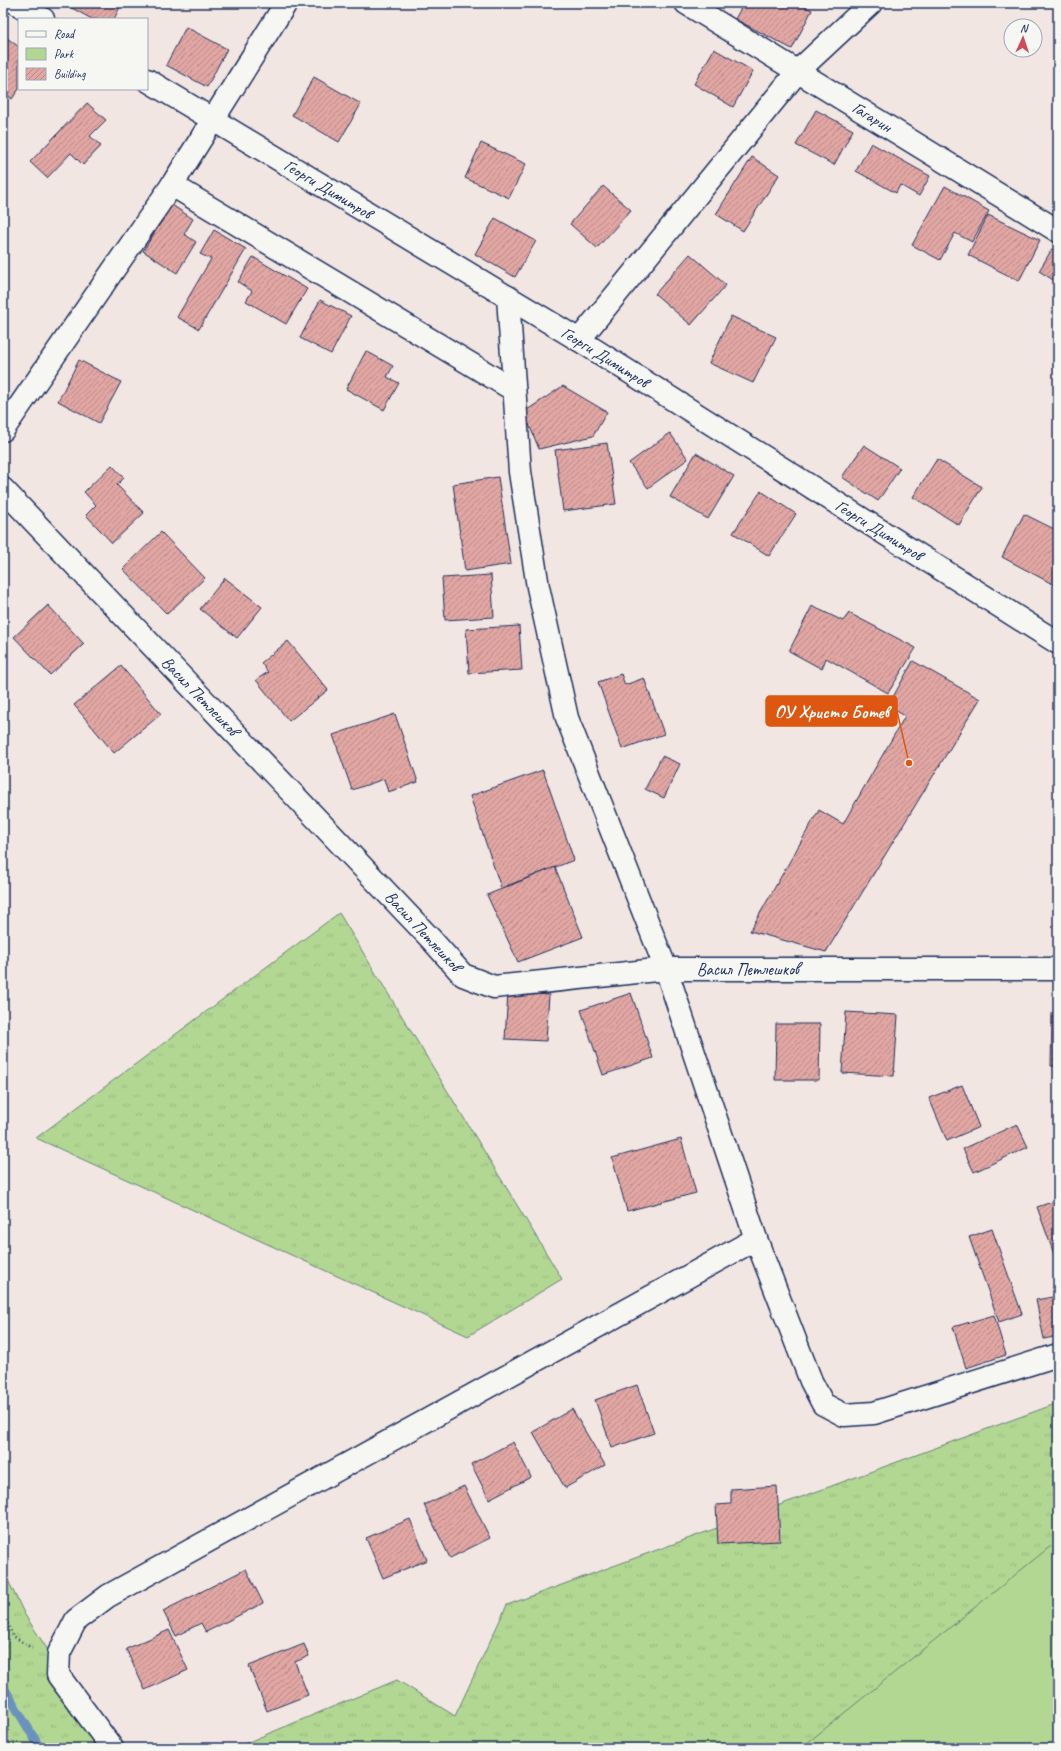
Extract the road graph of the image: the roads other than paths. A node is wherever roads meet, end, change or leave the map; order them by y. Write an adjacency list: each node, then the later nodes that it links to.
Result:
1 (16, 3): 5 (street)
2 (286, 3): 8 (street)
3 (686, 3): 6 (street, Гагарин)
4 (871, 3): 6 (street)
5 (41, 18)
6 (798, 71): 10 (street, Гагарин); 12 (street)
7 (148, 81): 8 (street, Георги Димитров)
8 (214, 120): 9 (street); 11 (street, Георги Димитров)
9 (172, 184): 13 (street); 14 (street)
10 (1058, 231)
11 (508, 297): 12 (street, Георги Димитров); 13 (street)
12 (579, 340): 16 (street, Георги Димитров)
13 (514, 390): 17 (street)
14 (3, 430)
15 (3, 489): 17 (street, Васил Петлешков)
16 (1058, 643)
17 (666, 969): 18 (street, Васил Петлешков); 19 (street)
18 (1058, 969)
19 (756, 1239): 20 (street); 21 (street)
20 (1058, 1355)
21 (112, 1748)

